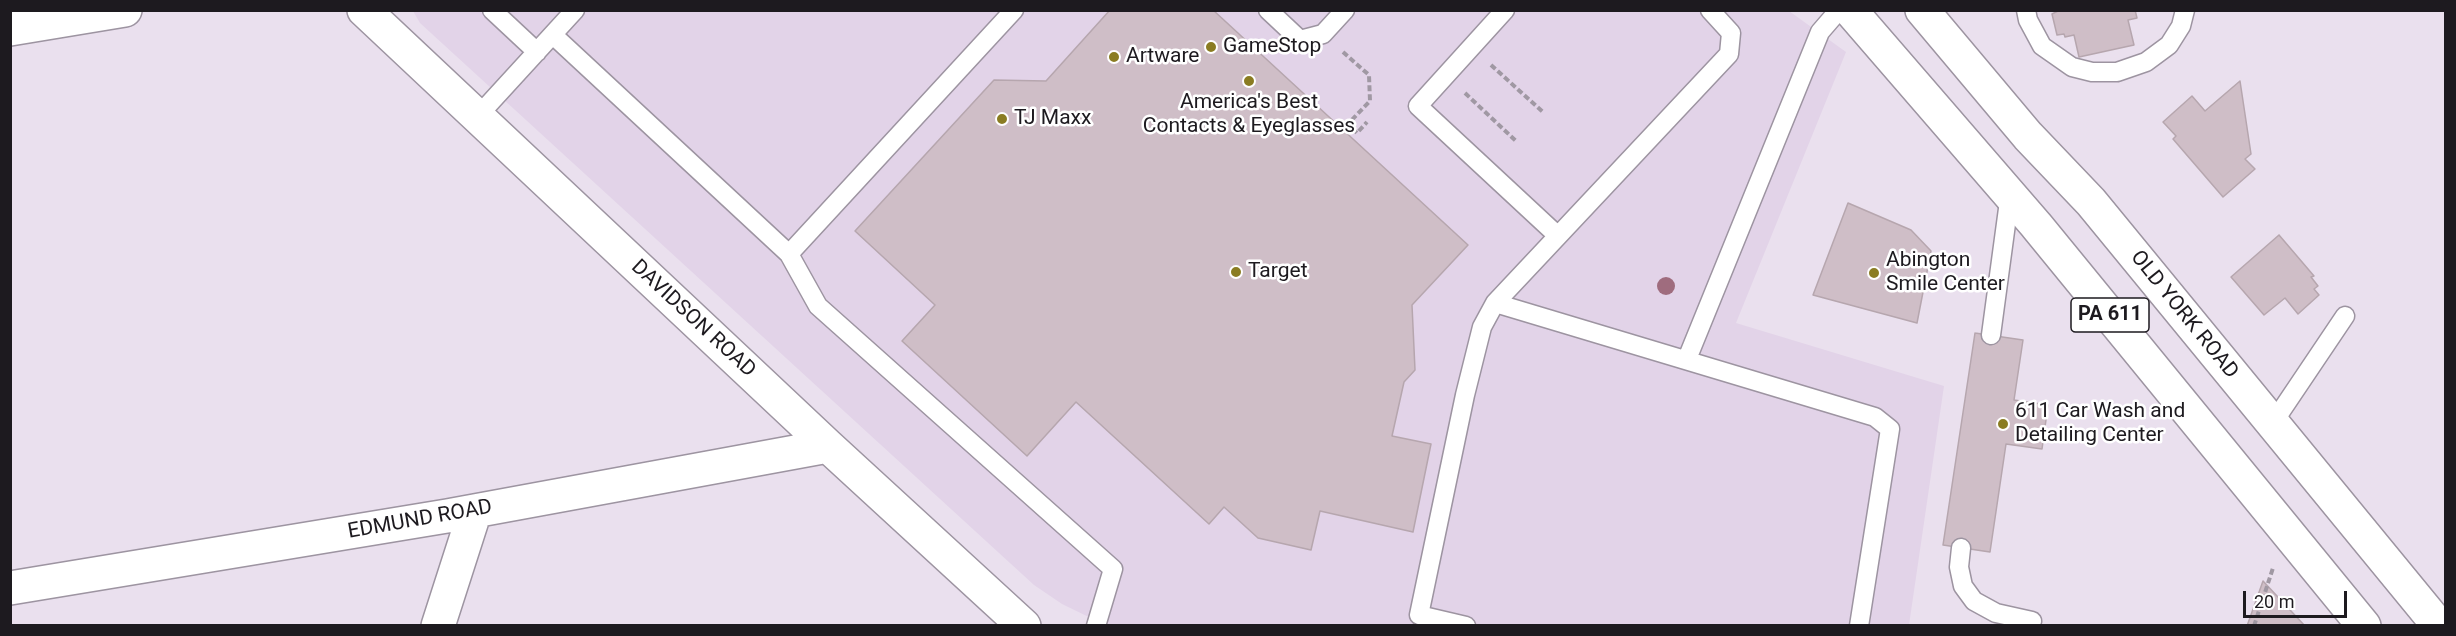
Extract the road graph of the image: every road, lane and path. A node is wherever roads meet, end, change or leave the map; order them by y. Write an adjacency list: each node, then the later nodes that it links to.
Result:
1 (125, 10): 15 (main road)
2 (363, 10): 22 (main road, DAVIDSON ROAD)
3 (492, 10): 18 (lane)
4 (576, 10): 16 (lane)
5 (1014, 10): 27 (lane)
6 (1268, 10): 7 (lane)
7 (1345, 10)
8 (1505, 10): 17 (lane)
9 (1710, 10): 26 (lane)
10 (1839, 10): 31 (lane)
11 (1850, 10): 25 (main road, PA 611)
12 (1922, 10): 32 (main road, OLD YORK ROAD / PA 611)
13 (2185, 10): 14 (lane)
14 (2027, 15)
15 (10, 29)
16 (553, 35): 18 (lane); 27 (lane)
17 (1472, 47): 20 (lane); 21 (path)
18 (537, 52): 22 (lane)
19 (1363, 69): 23 (path)
20 (1446, 76): 24 (path); 26 (lane)
21 (1544, 113)
22 (477, 117): 33 (main road, DAVIDSON ROAD)
23 (1367, 122)
24 (1517, 142)
25 (2010, 194): 30 (lane); 45 (main road, PA 611)
26 (1558, 236): 28 (lane)
27 (789, 254): 41 (lane)
28 (1495, 303): 31 (lane); 42 (lane)
29 (2345, 316): 32 (lane)
30 (1991, 335)
31 (1687, 359): 43 (lane)
32 (2273, 423): 46 (main road, OLD YORK ROAD / PA 611)
33 (828, 446): 34 (main road, EDMUND ROAD); 40 (main road, DAVIDSON ROAD)
34 (475, 511): 37 (main road, EDMUND ROAD); 39 (main road)
35 (1961, 548): 38 (lane)
36 (2276, 559): 44 (path)
37 (10, 588)
38 (2032, 621)
39 (438, 626)
40 (1024, 626)
41 (1096, 626)
42 (1466, 626)
43 (1859, 626)
44 (2254, 626)
45 (2364, 626)
46 (2439, 626)

